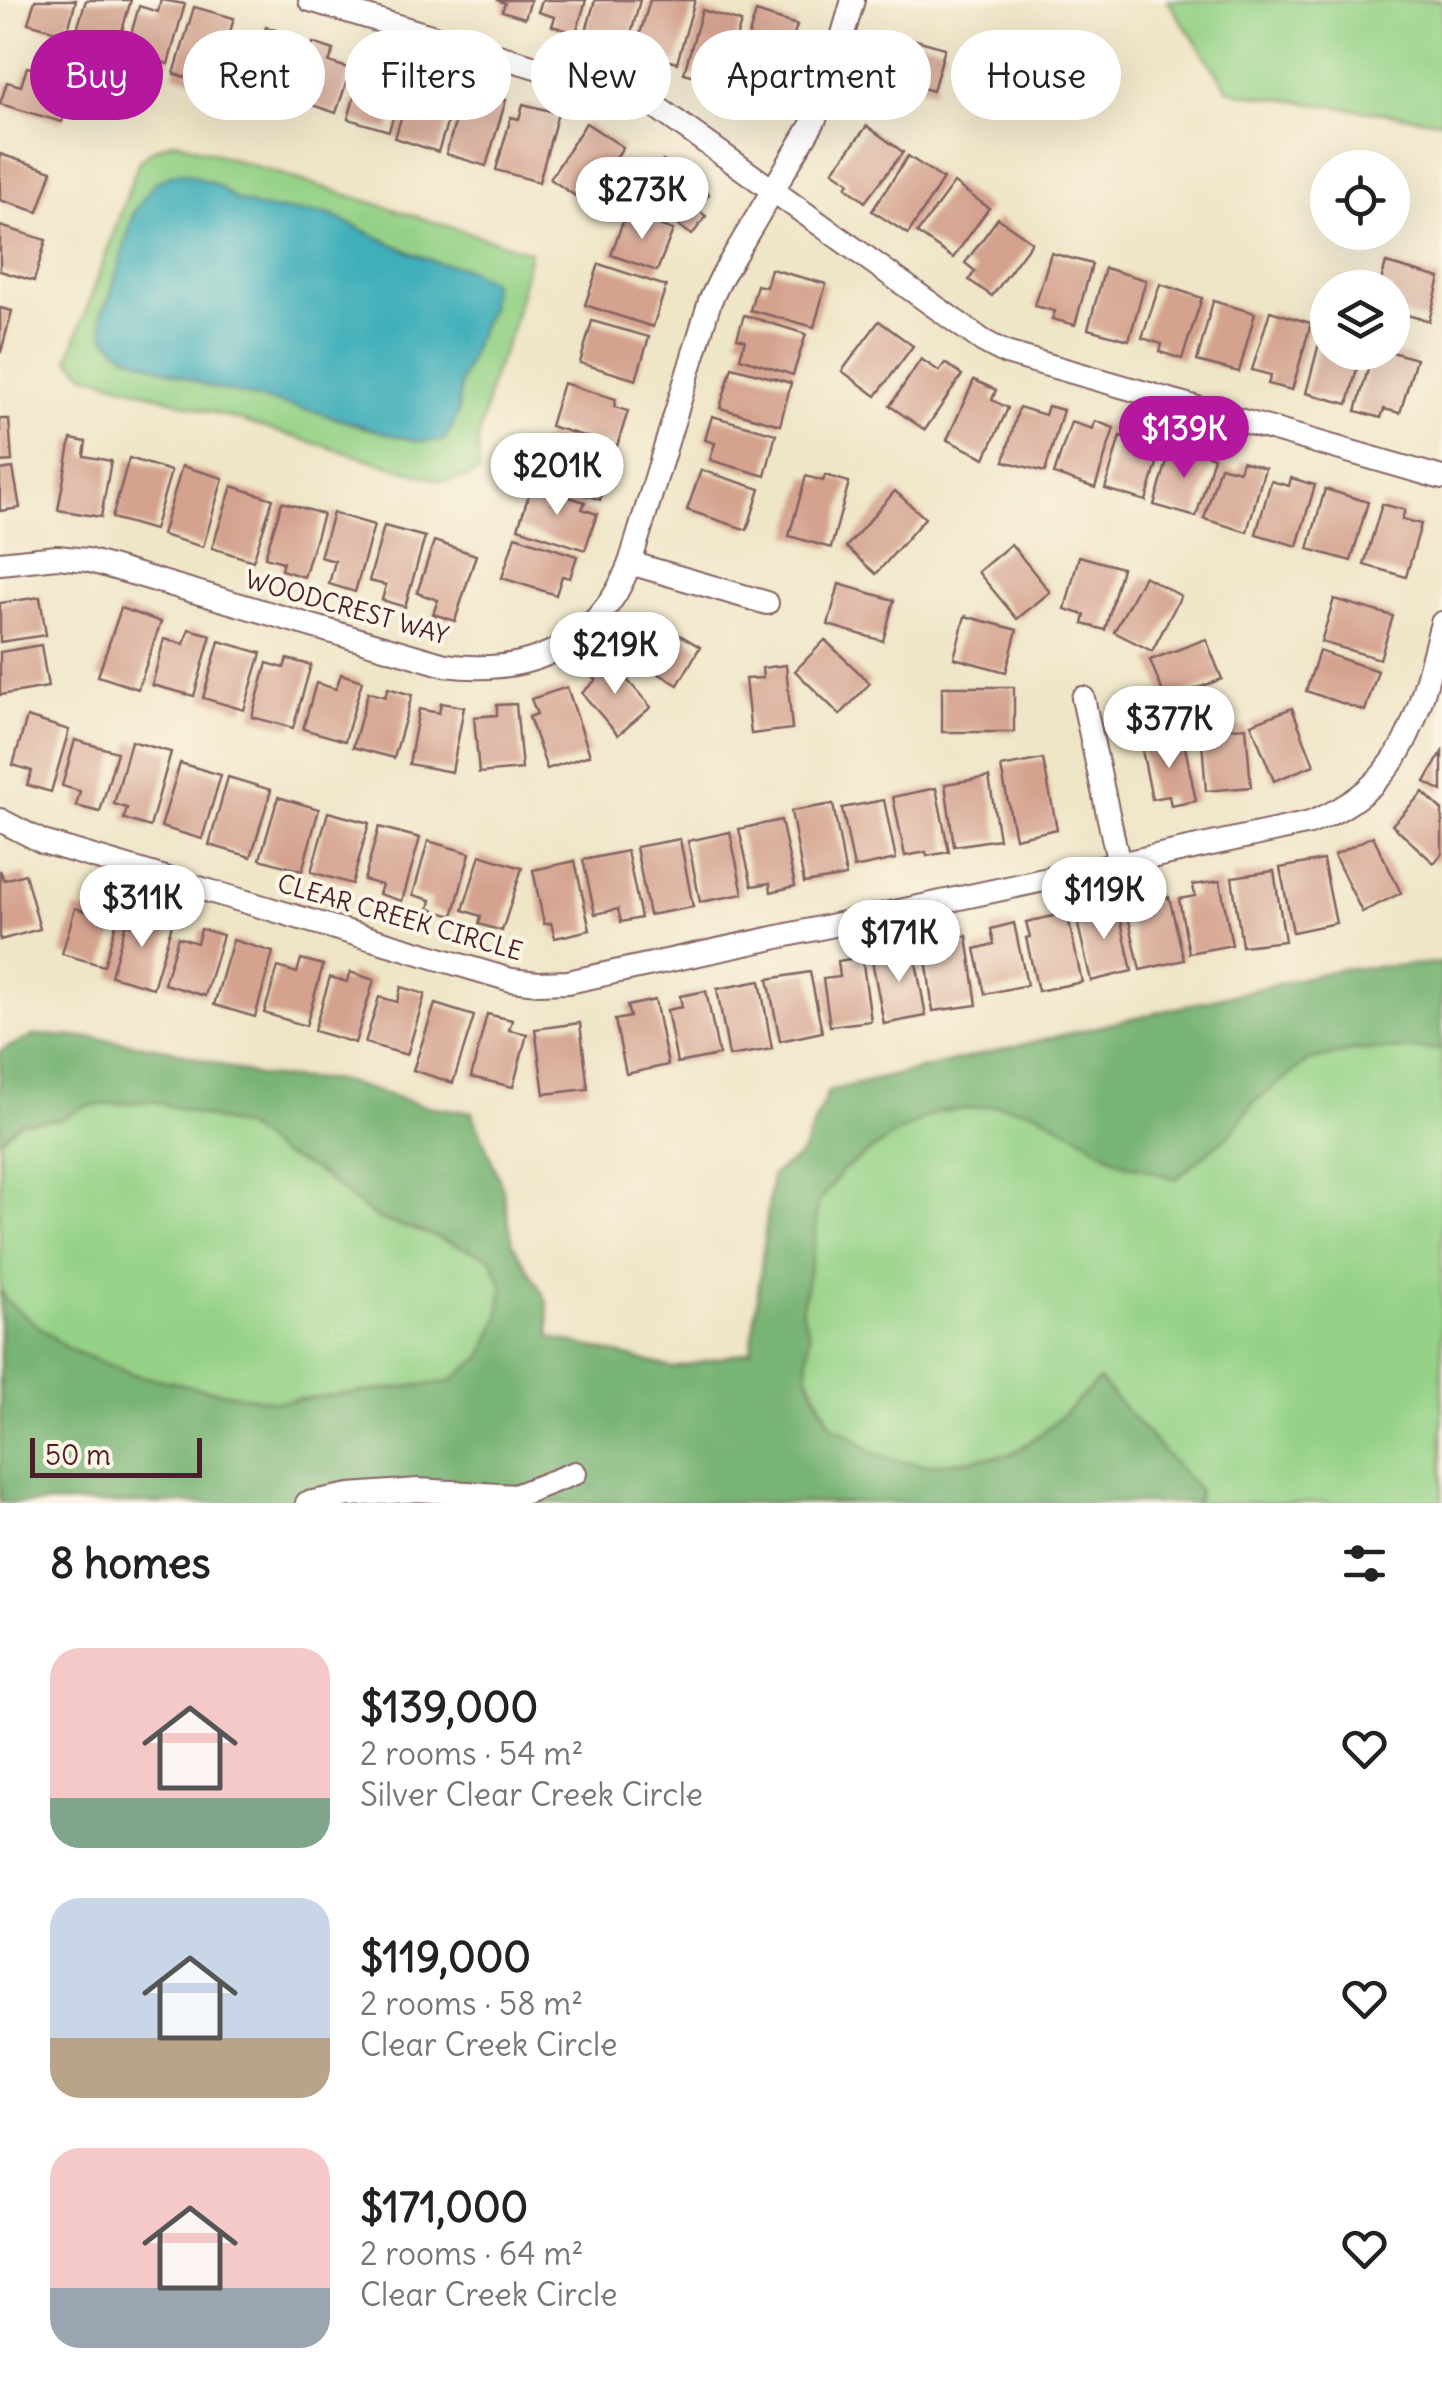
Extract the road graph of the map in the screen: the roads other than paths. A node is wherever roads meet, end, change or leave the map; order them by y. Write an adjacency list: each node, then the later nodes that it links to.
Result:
1 (310, 0): 3 (street)
2 (853, 0): 3 (street, WOODCREST WAY)
3 (774, 190): 4 (street); 6 (street, WOODCREST WAY)
4 (1442, 478)
5 (0, 562): 6 (street, WOODCREST WAY)
6 (630, 564): 7 (street)
7 (767, 603)
8 (1442, 623): 9 (street, CLEAR CREEK CIRCLE)
9 (1432, 697): 12 (street, CLEAR CREEK CIRCLE)
10 (1083, 698): 12 (street)
11 (0, 820): 12 (street, CLEAR CREEK CIRCLE)
12 (1119, 865)
13 (575, 1473): 14 (street)
14 (308, 1503)

